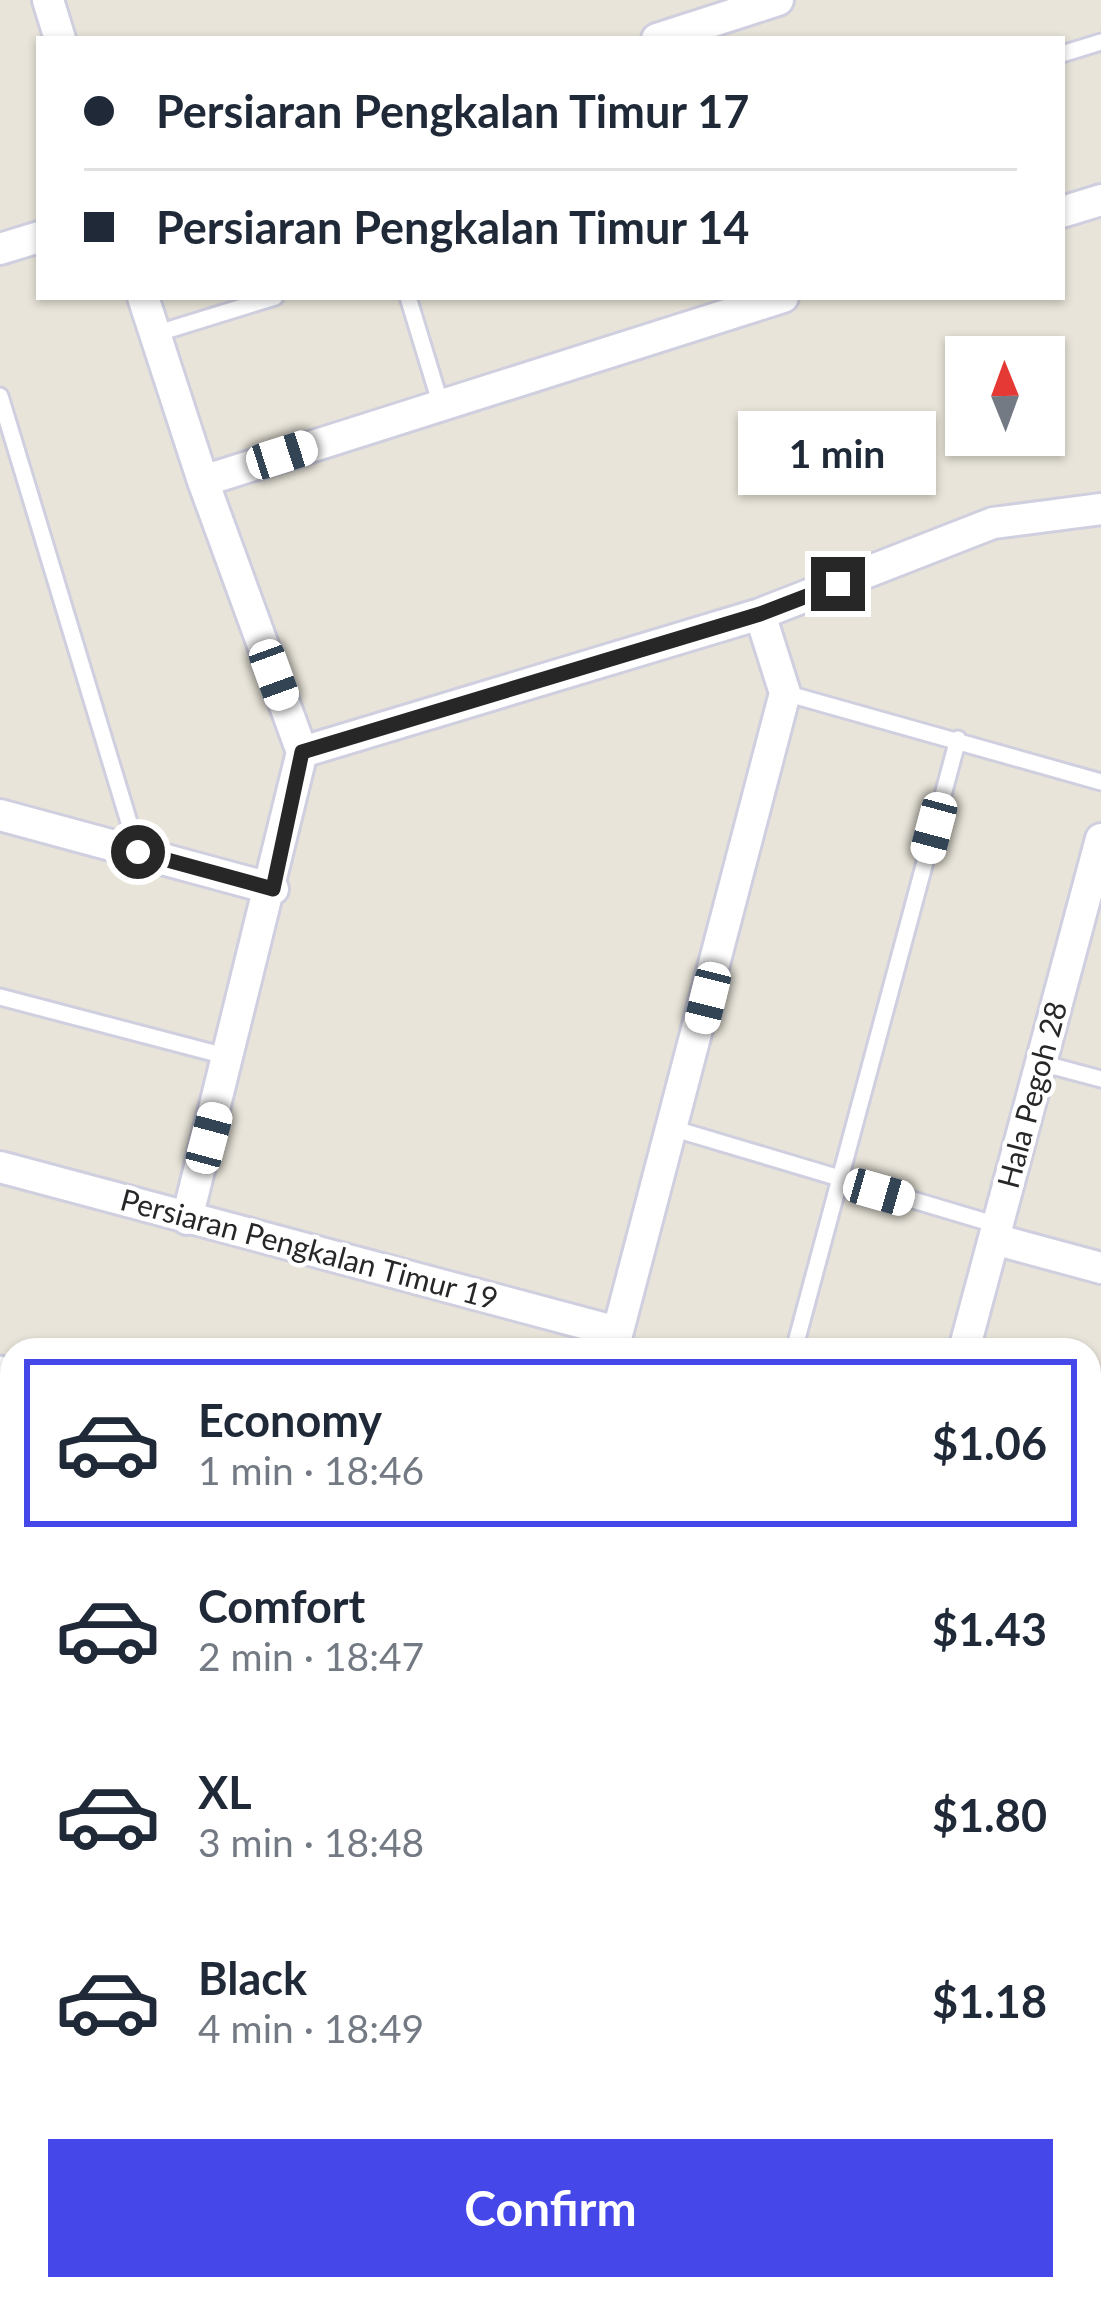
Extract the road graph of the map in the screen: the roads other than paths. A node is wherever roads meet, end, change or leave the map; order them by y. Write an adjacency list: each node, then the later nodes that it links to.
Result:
1 (48, 0): 3 (street)
2 (778, 0): 4 (street)
3 (59, 36)
4 (666, 36)
5 (1101, 42): 6 (lane)
6 (1065, 54)
7 (1101, 200): 8 (street)
8 (1065, 211)
9 (36, 237): 10 (street)
10 (0, 249)
11 (144, 300): 15 (street)
12 (265, 300): 15 (lane)
13 (409, 300): 17 (lane)
14 (773, 300): 17 (street)
15 (155, 334): 18 (street)
16 (0, 396): 27 (lane)
17 (440, 402): 18 (street)
18 (203, 481): 23 (street)
19 (1101, 509): 20 (street)
20 (760, 614): 21 (street); 23 (street)
21 (785, 693): 22 (lane); 34 (street)
22 (958, 740): 24 (lane); 36 (lane)
23 (302, 752): 29 (street)
24 (1101, 782)
25 (0, 815): 27 (street)
26 (1101, 839): 28 (street, Hala Pegoh 28)
27 (138, 852): 29 (street)
28 (1096, 877): 32 (street, Hala Pegoh 28)
29 (273, 889): 31 (street)
30 (0, 997): 31 (lane)
31 (230, 1058): 37 (street)
32 (1041, 1063): 33 (lane); 38 (street, Hala Pegoh 28)
33 (1101, 1079)
34 (675, 1129): 36 (lane); 41 (street)
35 (0, 1168): 37 (street, Persiaran Pengkalan Timur 19)
36 (840, 1181): 38 (lane); 42 (lane)
37 (188, 1219): 40 (street, Persiaran Pengkalan Timur 19)
38 (996, 1232): 39 (street); 43 (street, Hala Pegoh 28)
39 (1101, 1268)
40 (604, 1338)
41 (616, 1338)
42 (797, 1338)
43 (967, 1338)

